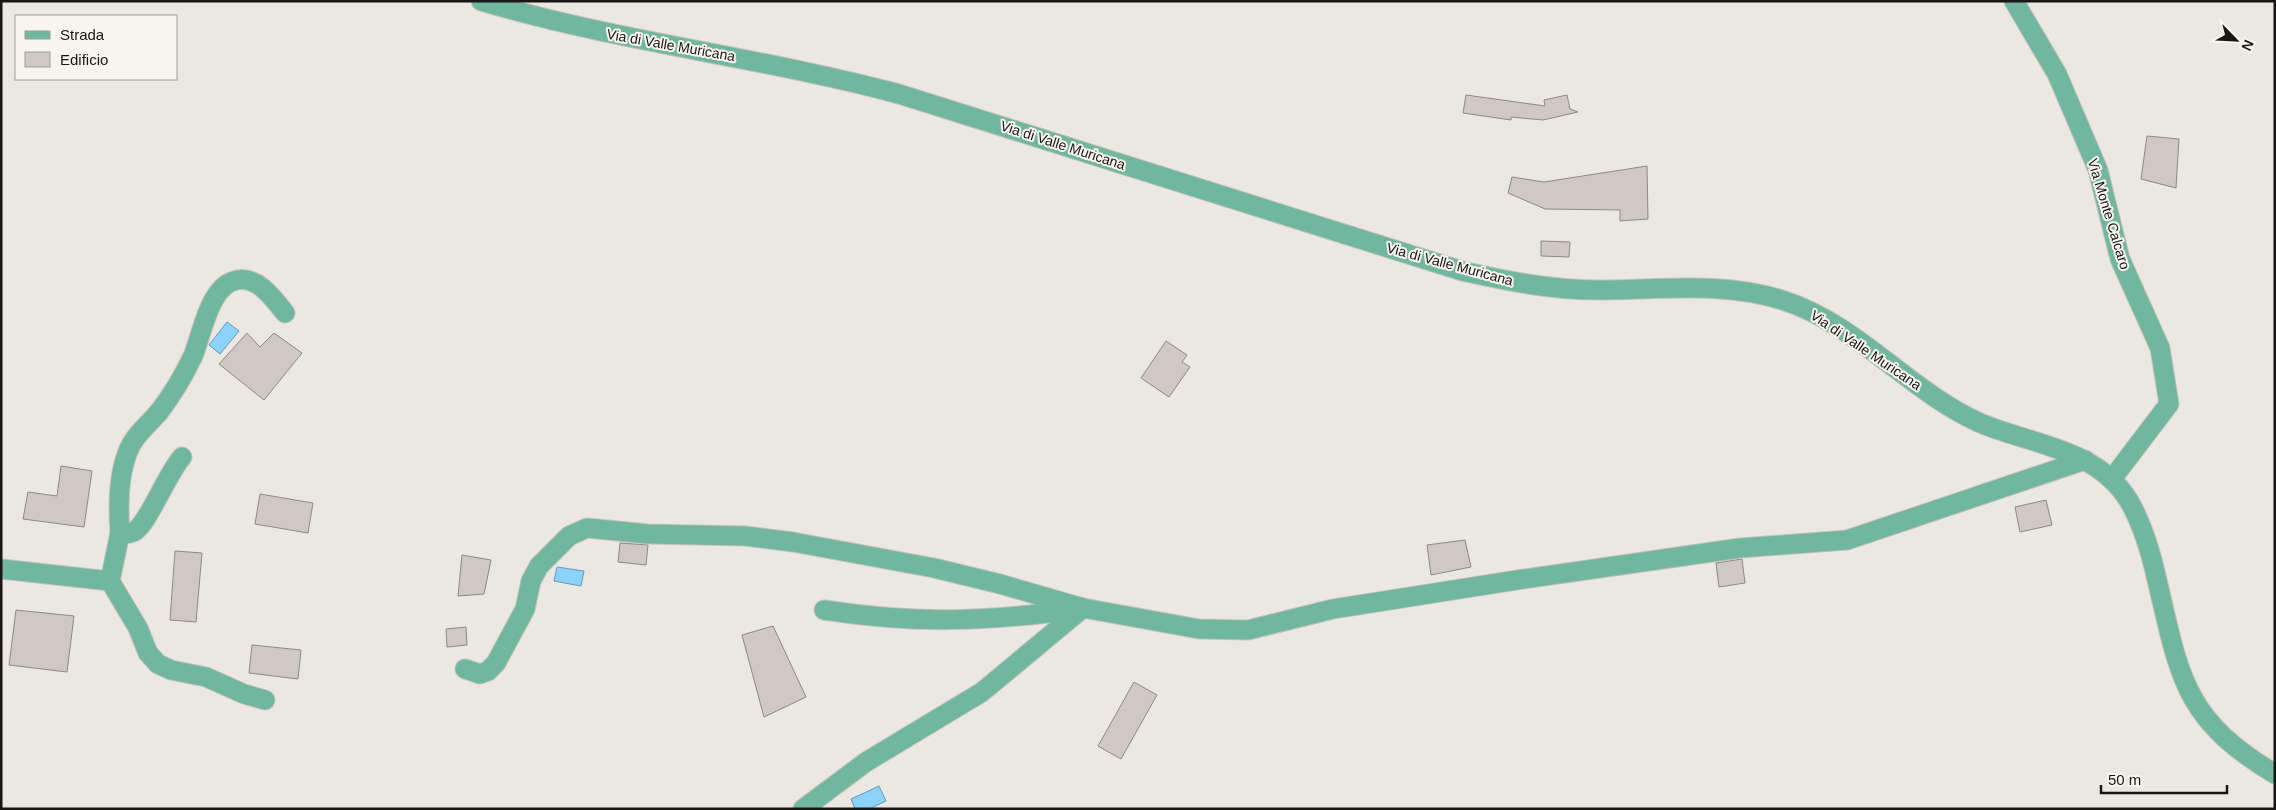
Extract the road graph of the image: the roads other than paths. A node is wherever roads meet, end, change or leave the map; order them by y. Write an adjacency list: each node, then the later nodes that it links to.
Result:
1 (481, 1): 5 (street, Via di Valle Muricana)
2 (2014, 1): 6 (street, Via Monte Calcaro)
3 (284, 313): 7 (street)
4 (182, 457): 7 (street)
5 (2085, 460): 6 (street, Via di Valle Muricana); 10 (street)
6 (2112, 479): 14 (street, Via di Valle Muricana)
7 (120, 533): 9 (street)
8 (1, 569): 9 (street)
9 (110, 581): 13 (street)
10 (1084, 608): 11 (street); 12 (street); 15 (street)
11 (824, 610)
12 (465, 668)
13 (265, 700)
14 (2275, 774)
15 (804, 809)

